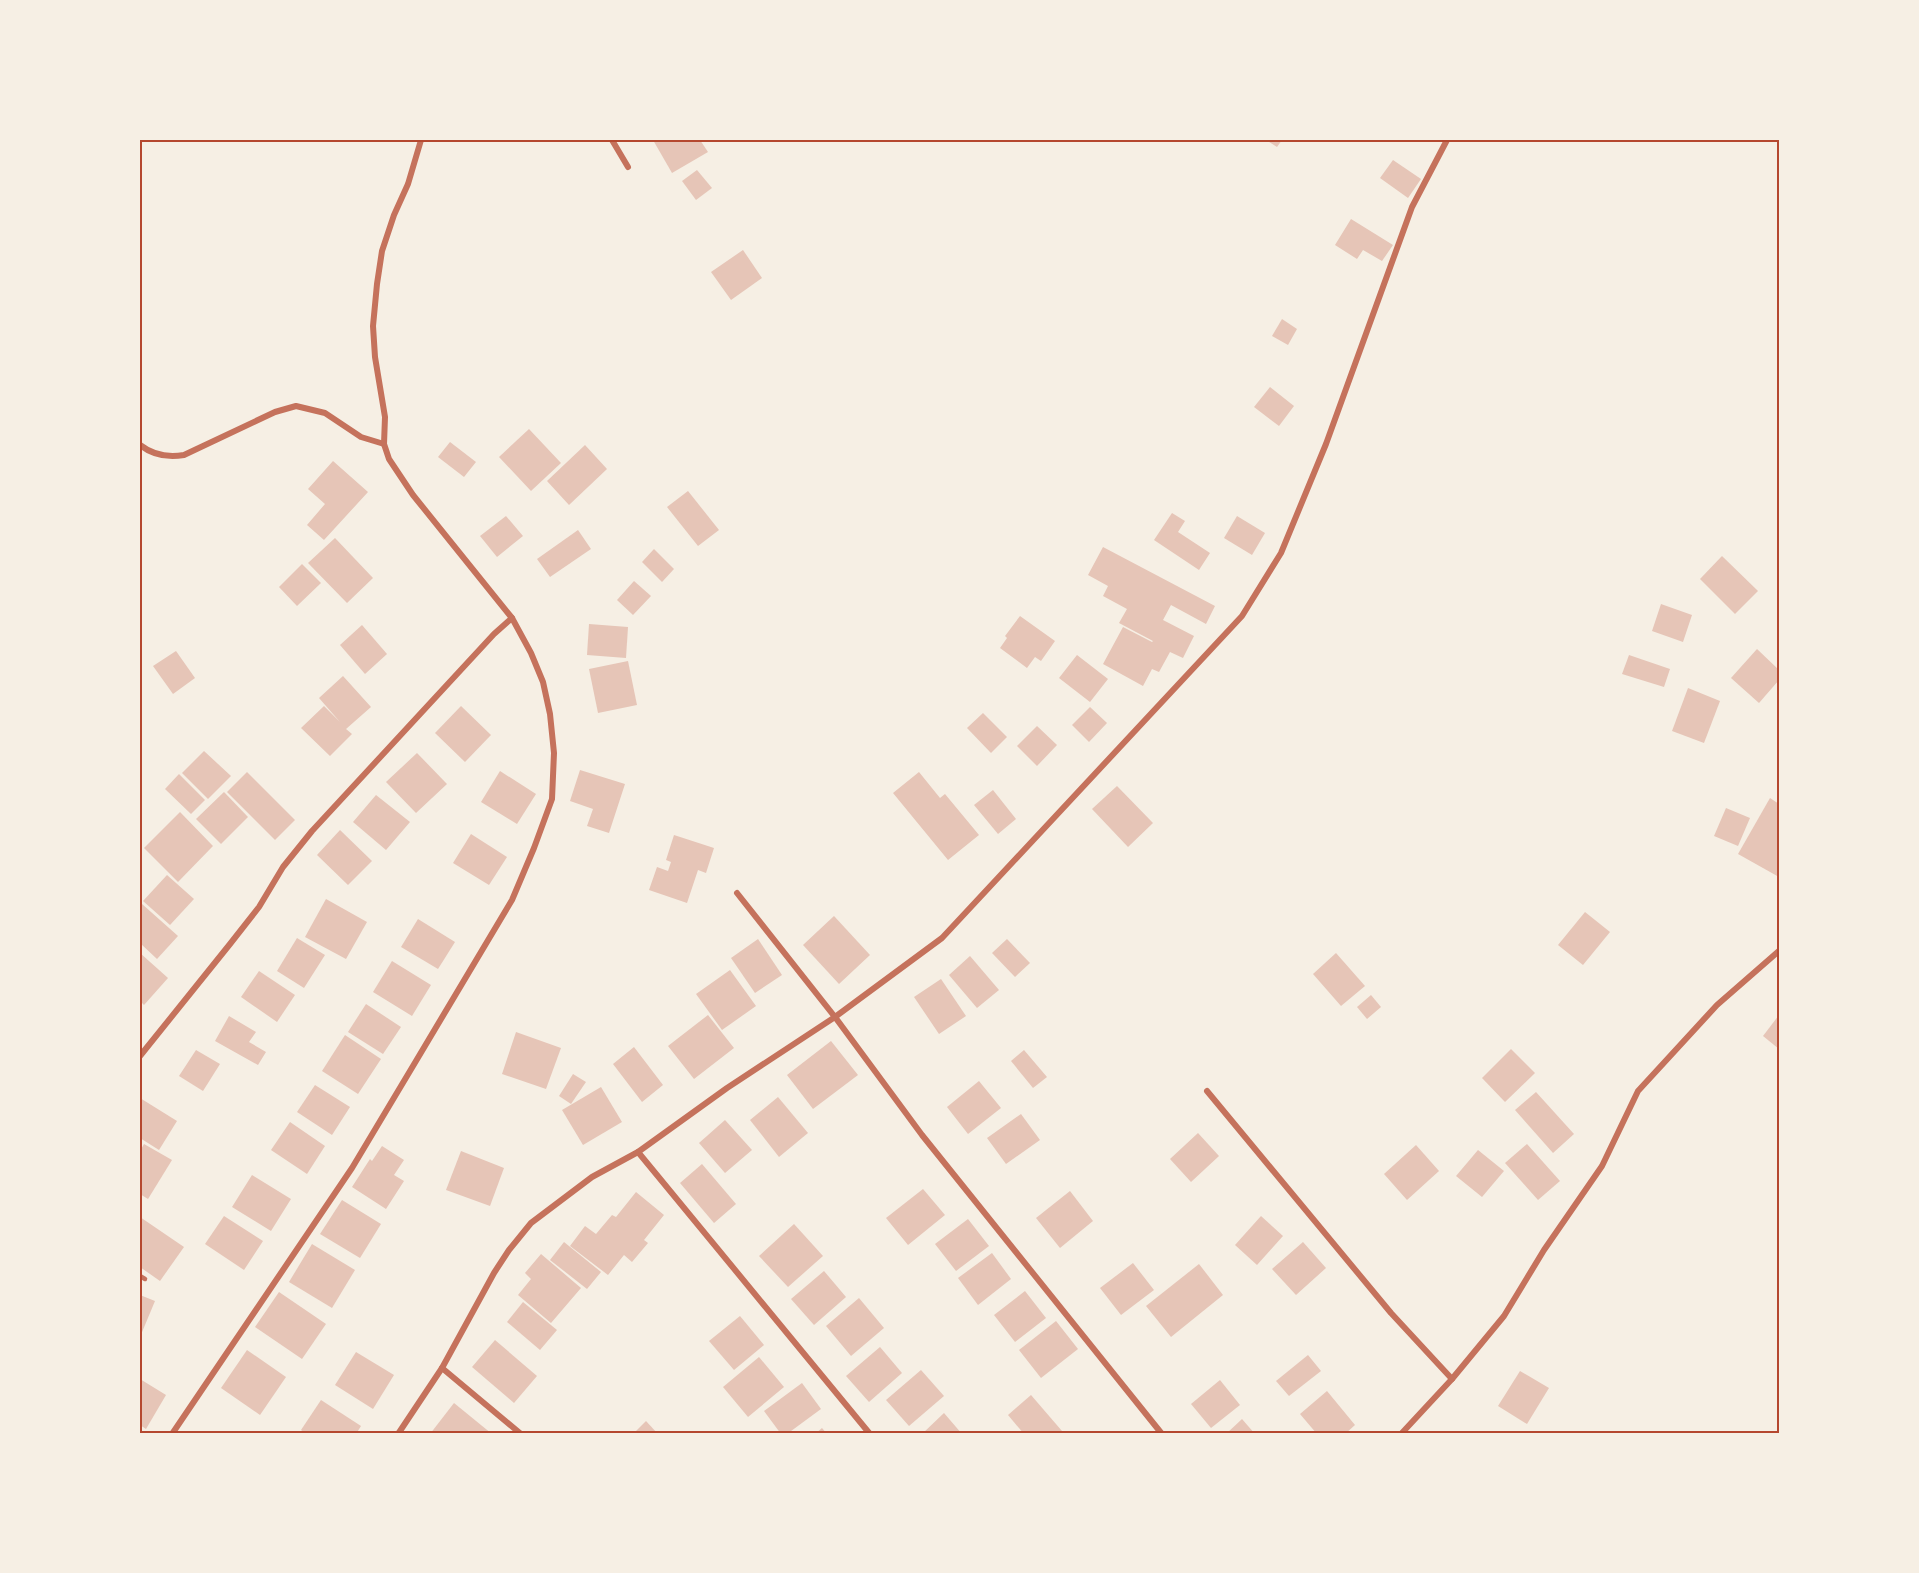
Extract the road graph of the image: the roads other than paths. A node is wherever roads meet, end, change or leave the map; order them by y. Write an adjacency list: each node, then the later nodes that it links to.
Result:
1 (421, 140): 5 (street)
2 (612, 140): 4 (street)
3 (1447, 140): 10 (street)
4 (628, 167)
5 (384, 444): 6 (street); 7 (street)
6 (140, 445)
7 (512, 618): 11 (street); 18 (street)
8 (737, 894): 10 (street)
9 (1779, 950): 17 (street)
10 (835, 1017): 13 (street); 22 (street)
11 (140, 1056)
12 (1207, 1091): 17 (street)
13 (638, 1152): 16 (street); 21 (street)
14 (140, 1276): 15 (lane)
15 (145, 1279)
16 (442, 1368): 19 (street); 20 (street)
17 (1452, 1379): 23 (street)
18 (172, 1434)
19 (398, 1434)
20 (522, 1434)
21 (870, 1434)
22 (1162, 1434)
23 (1401, 1434)

